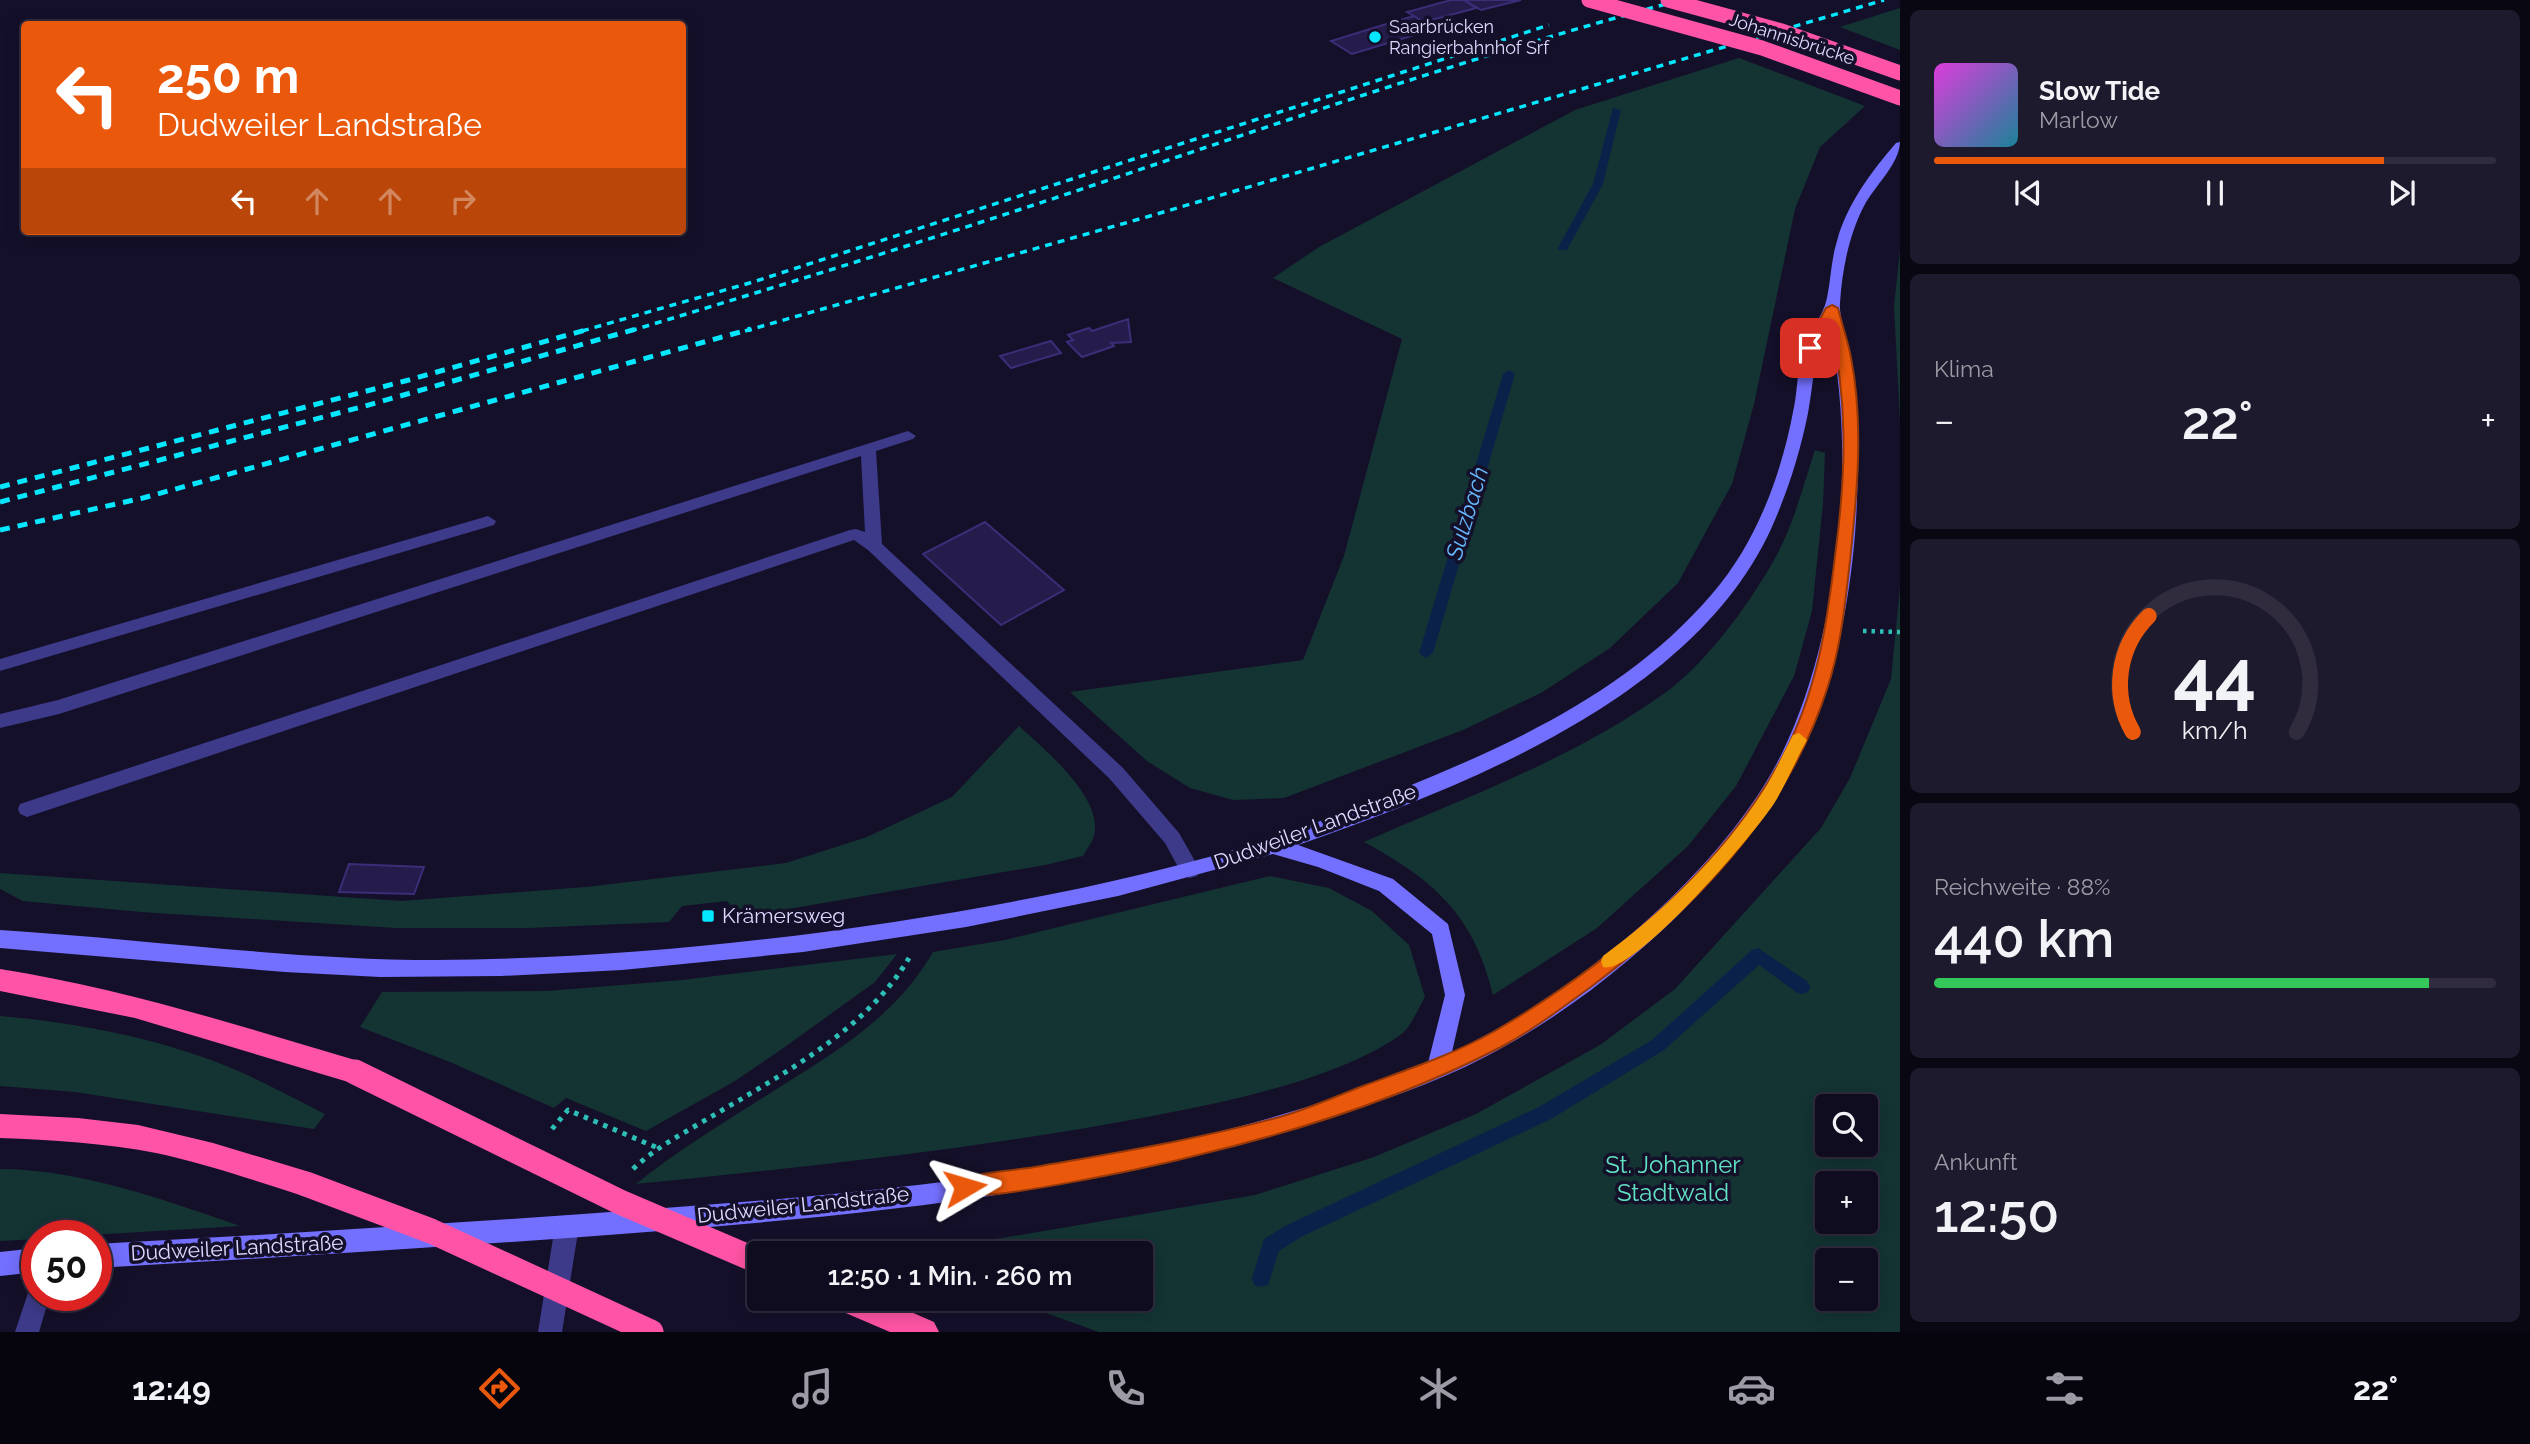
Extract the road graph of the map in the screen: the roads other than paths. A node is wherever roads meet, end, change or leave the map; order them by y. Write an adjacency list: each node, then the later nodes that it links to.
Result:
1 (1589, 0): 4 (highway, Johannisbrücke, bridge)
2 (1668, 0): 3 (highway, Johannisbrücke, bridge)
3 (1900, 73)
4 (1900, 98)
5 (1900, 146): 6 (main road, Dudweiler Landstraße)
6 (1832, 308): 14 (main road, Dudweiler Landstraße); 18 (main road, Dudweiler Landstraße)
7 (908, 436): 8 (street)
8 (868, 449): 10 (street); 12 (street)
9 (488, 522): 11 (street)
10 (874, 546): 13 (street); 15 (street)
11 (0, 665)
12 (0, 721)
13 (27, 809)
14 (1273, 846): 15 (main road, Dudweiler Landstraße); 18 (main road)
15 (1190, 870): 16 (main road, Dudweiler Landstraße)
16 (0, 939)
17 (0, 980): 22 (highway, bridge)
18 (1437, 1068): 20 (main road, Dudweiler Landstraße)
19 (0, 1126): 30 (highway, bridge)
20 (567, 1226): 21 (main road, Dudweiler Landstraße); 29 (street)
21 (112, 1255)
22 (747, 1256)
23 (21, 1262): 24 (main road)
24 (0, 1264)
25 (33, 1311): 28 (street)
26 (875, 1311): 27 (highway)
27 (917, 1329)
28 (27, 1332)
29 (550, 1332)
30 (651, 1332)

